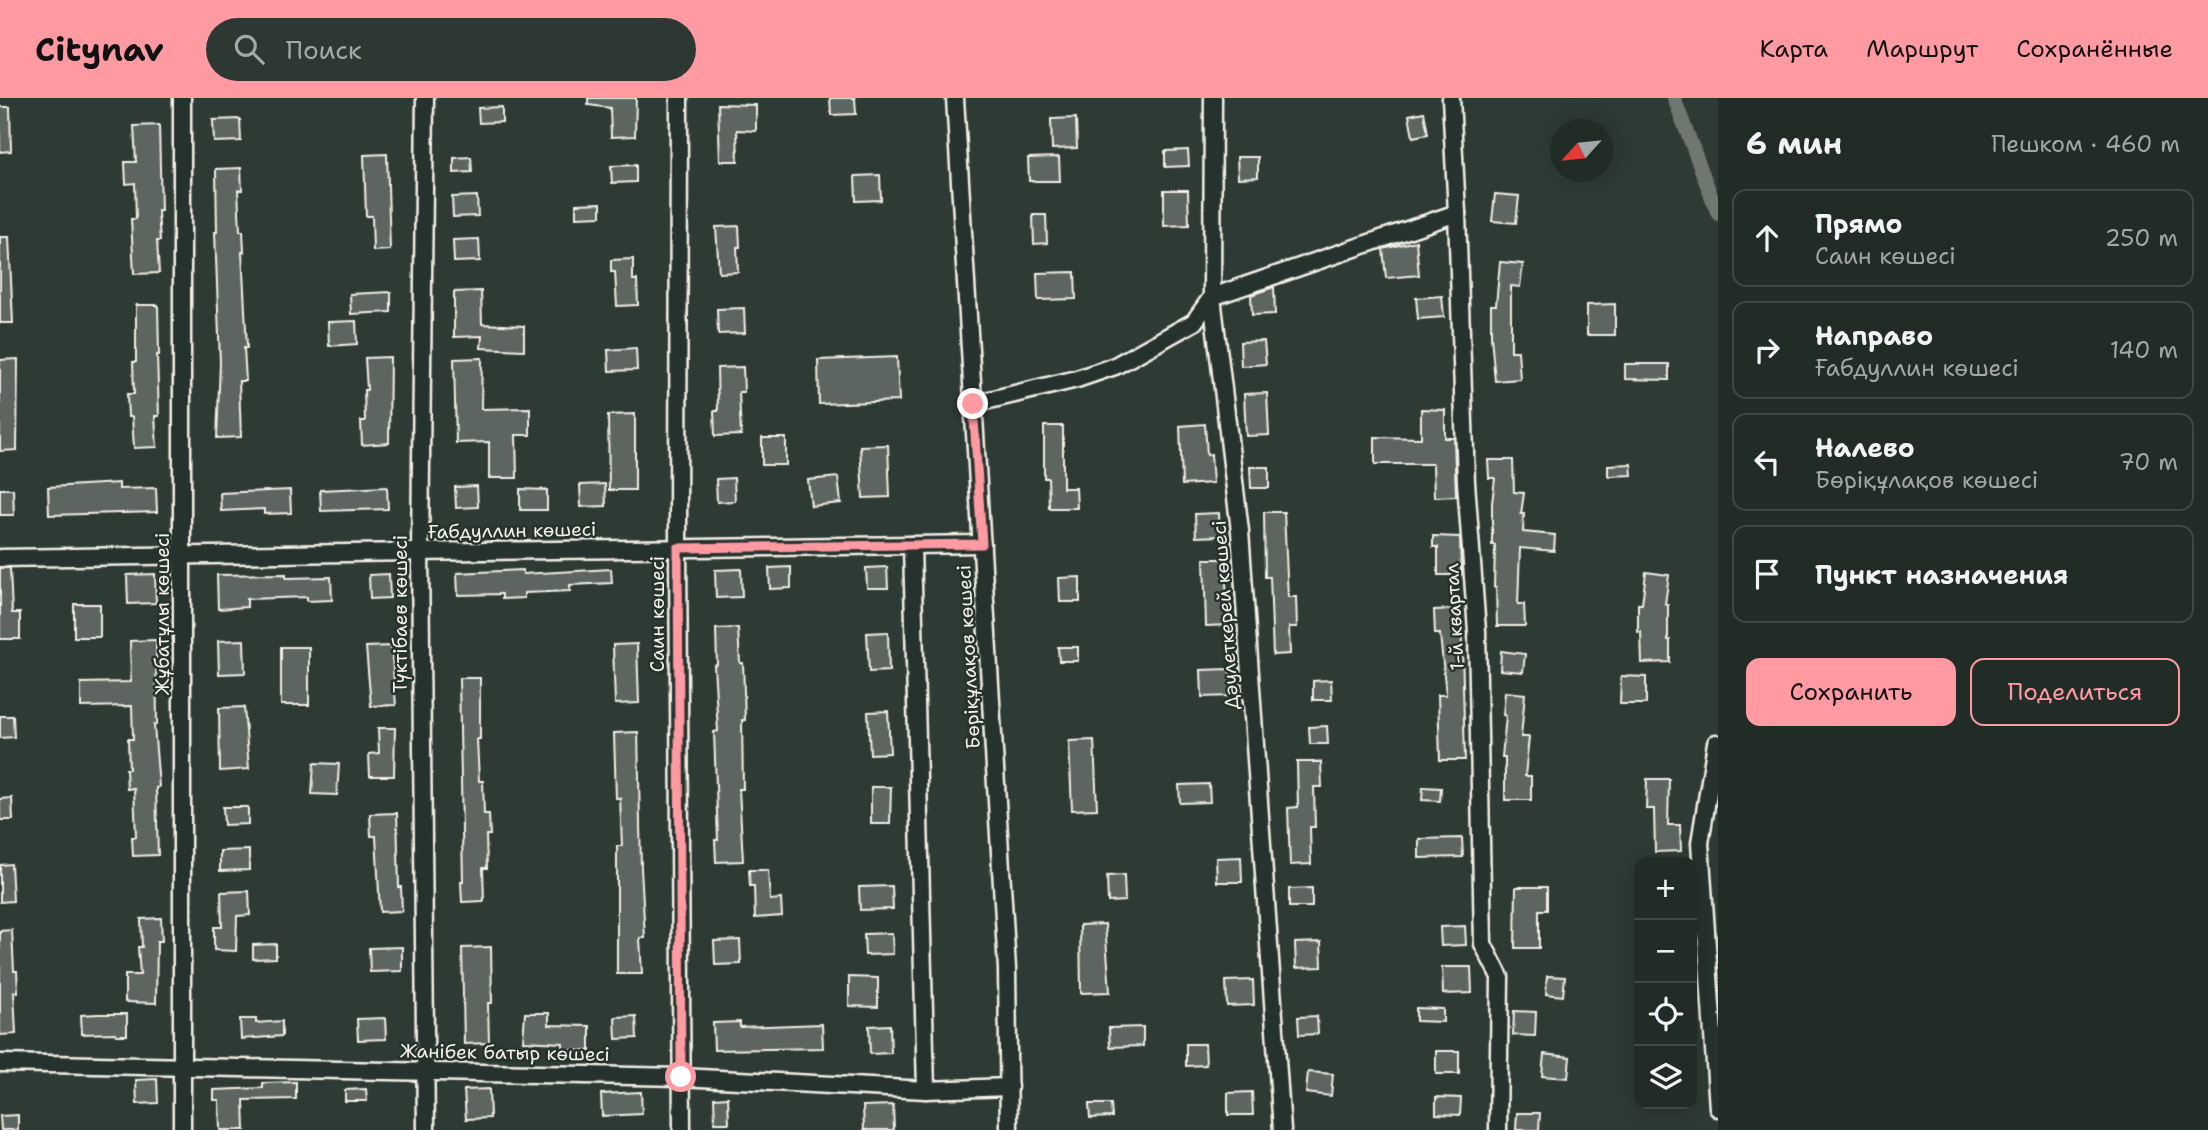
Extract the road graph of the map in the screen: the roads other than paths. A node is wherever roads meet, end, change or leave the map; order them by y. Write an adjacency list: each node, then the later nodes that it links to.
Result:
1 (181, 98): 14 (street, Жұбатұлы көшесі)
2 (425, 98): 13 (street, Түктібаев көшесі)
3 (679, 98): 12 (street, Саин көшесі)
4 (955, 98): 9 (street, Бөріқұлақов көшесі)
5 (1213, 98): 8 (street, Дәулеткерей көшесі)
6 (1451, 98): 7 (street, 1-й квартал)
7 (1457, 213): 8 (street); 29 (street, 1-й квартал)
8 (1212, 297): 9 (street); 28 (street, Дәулеткерей көшесі)
9 (973, 404): 10 (street, Бөріқұлақов көшесі)
10 (982, 544): 11 (street, Ғабдуллин көшесі); 21 (street, Бөріқұлақов көшесі)
11 (912, 545): 12 (street, Ғабдуллин көшесі); 22 (street)
12 (678, 548): 13 (street, Ғабдуллин көшесі); 20 (street, Саин көшесі)
13 (420, 552): 14 (street, Ғабдуллин көшесі); 19 (street, Түктібаев көшесі)
14 (183, 555): 15 (street, Ғабдуллин көшесі); 18 (street, Жұбатұлы көшесі)
15 (0, 558)
16 (1716, 743): 23 (street)
17 (0, 1063): 18 (street, Жанібек батыр көшесі)
18 (182, 1066): 19 (street, Жанібек батыр көшесі); 24 (street, Жұбатұлы көшесі)
19 (426, 1072): 20 (street, Жанібек батыр көшесі); 25 (street, Түктібаев көшесі)
20 (681, 1077): 22 (street, Жанібек батыр көшесі); 26 (street, Саин көшесі)
21 (1009, 1087): 22 (street, Жанібек батыр көшесі); 27 (street, Бөріқұлақов көшесі)
22 (926, 1090)
23 (1718, 1108)
24 (182, 1130)
25 (426, 1130)
26 (682, 1130)
27 (1009, 1130)
28 (1282, 1130)
29 (1498, 1130)

